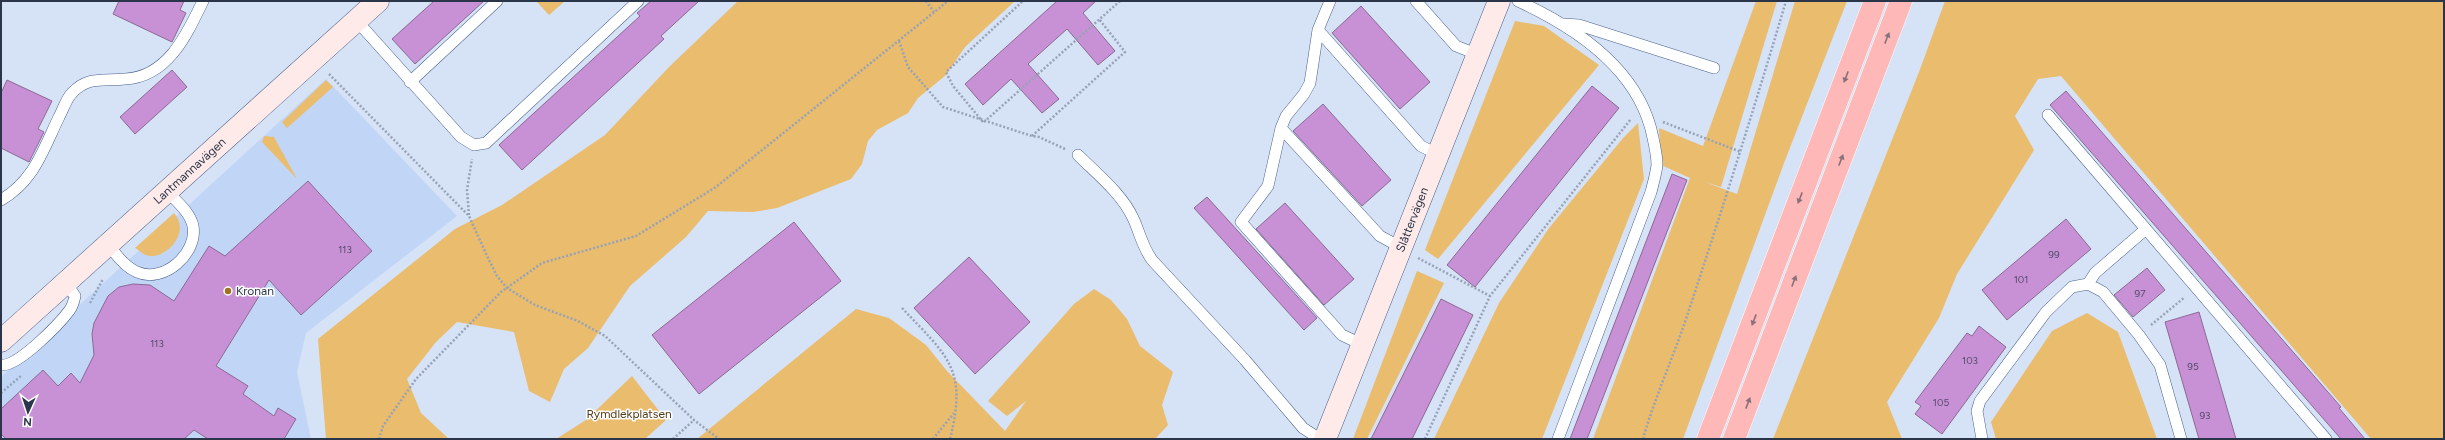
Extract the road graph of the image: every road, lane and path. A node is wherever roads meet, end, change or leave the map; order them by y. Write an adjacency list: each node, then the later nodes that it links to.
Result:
1 (203, 1): 37 (lane)
2 (378, 1): 18 (street, Lantmannavägen)
3 (497, 1): 25 (lane)
4 (638, 1): 32 (lane)
5 (926, 1): 16 (path)
6 (948, 1): 16 (path)
7 (1023, 1): 29 (path)
8 (1120, 1): 17 (path)
9 (1330, 1): 20 (lane)
10 (1416, 1): 22 (lane)
11 (1499, 1): 22 (street, Slåttervägen)
12 (1518, 1): 19 (lane)
13 (1786, 1): 33 (path)
14 (1875, 1): 64 (highway, one-way to 64)
15 (1901, 1): 65 (highway, one-way to 15)
16 (934, 12): 21 (path)
17 (1100, 19): 29 (path); 31 (path)
18 (356, 20): 23 (street, Lantmannavägen); 25 (lane)
19 (1563, 24): 24 (lane); 26 (lane)
20 (1318, 30): 30 (lane); 34 (lane)
21 (899, 41): 29 (path); 45 (path)
22 (1479, 55): 34 (street, Slåttervägen)
23 (313, 58): 36 (street, Lantmannavägen); 38 (path)
24 (1714, 68)
25 (410, 82): 32 (lane)
26 (1643, 104): 28 (lane); 46 (path)
27 (2048, 115): 39 (lane)
28 (1649, 118): 33 (path); 62 (lane)
29 (983, 122): 31 (path)
30 (1281, 128): 41 (lane); 50 (lane)
31 (1032, 136): 35 (path)
32 (474, 144): 38 (path)
33 (1741, 152): 63 (path)
34 (1439, 155): 41 (street, Slåttervägen)
35 (1078, 156): 59 (lane)
36 (167, 191): 40 (street, Lantmannavägen); 40 (lane)
37 (1, 200)
38 (469, 216): 45 (path)
39 (2146, 229): 43 (lane); 44 (lane)
40 (108, 244): 42 (street, Lantmannavägen)
41 (1410, 253): 46 (path); 50 (street, Slåttervägen)
42 (66, 282): 49 (street, Lantmannavägen); 51 (lane)
43 (2088, 284): 48 (lane); 66 (lane)
44 (2196, 287): 48 (path); 68 (lane)
45 (507, 288): 53 (path); 54 (path)
46 (1490, 296): 61 (path)
47 (902, 308): 52 (path)
48 (2139, 335): 67 (lane)
49 (1, 341)
50 (1363, 345): 60 (street, Slåttervägen)
51 (1, 365)
52 (955, 412): 57 (path); 58 (path)
53 (694, 420): 55 (path); 56 (path)
54 (379, 439)
55 (673, 439)
56 (719, 439)
57 (933, 439)
58 (950, 439)
59 (1320, 439)
60 (1325, 439)
61 (1425, 439)
62 (1558, 439)
63 (1644, 439)
64 (1708, 439)
65 (1734, 439)
66 (1982, 439)
67 (2181, 439)
68 (2326, 439)

